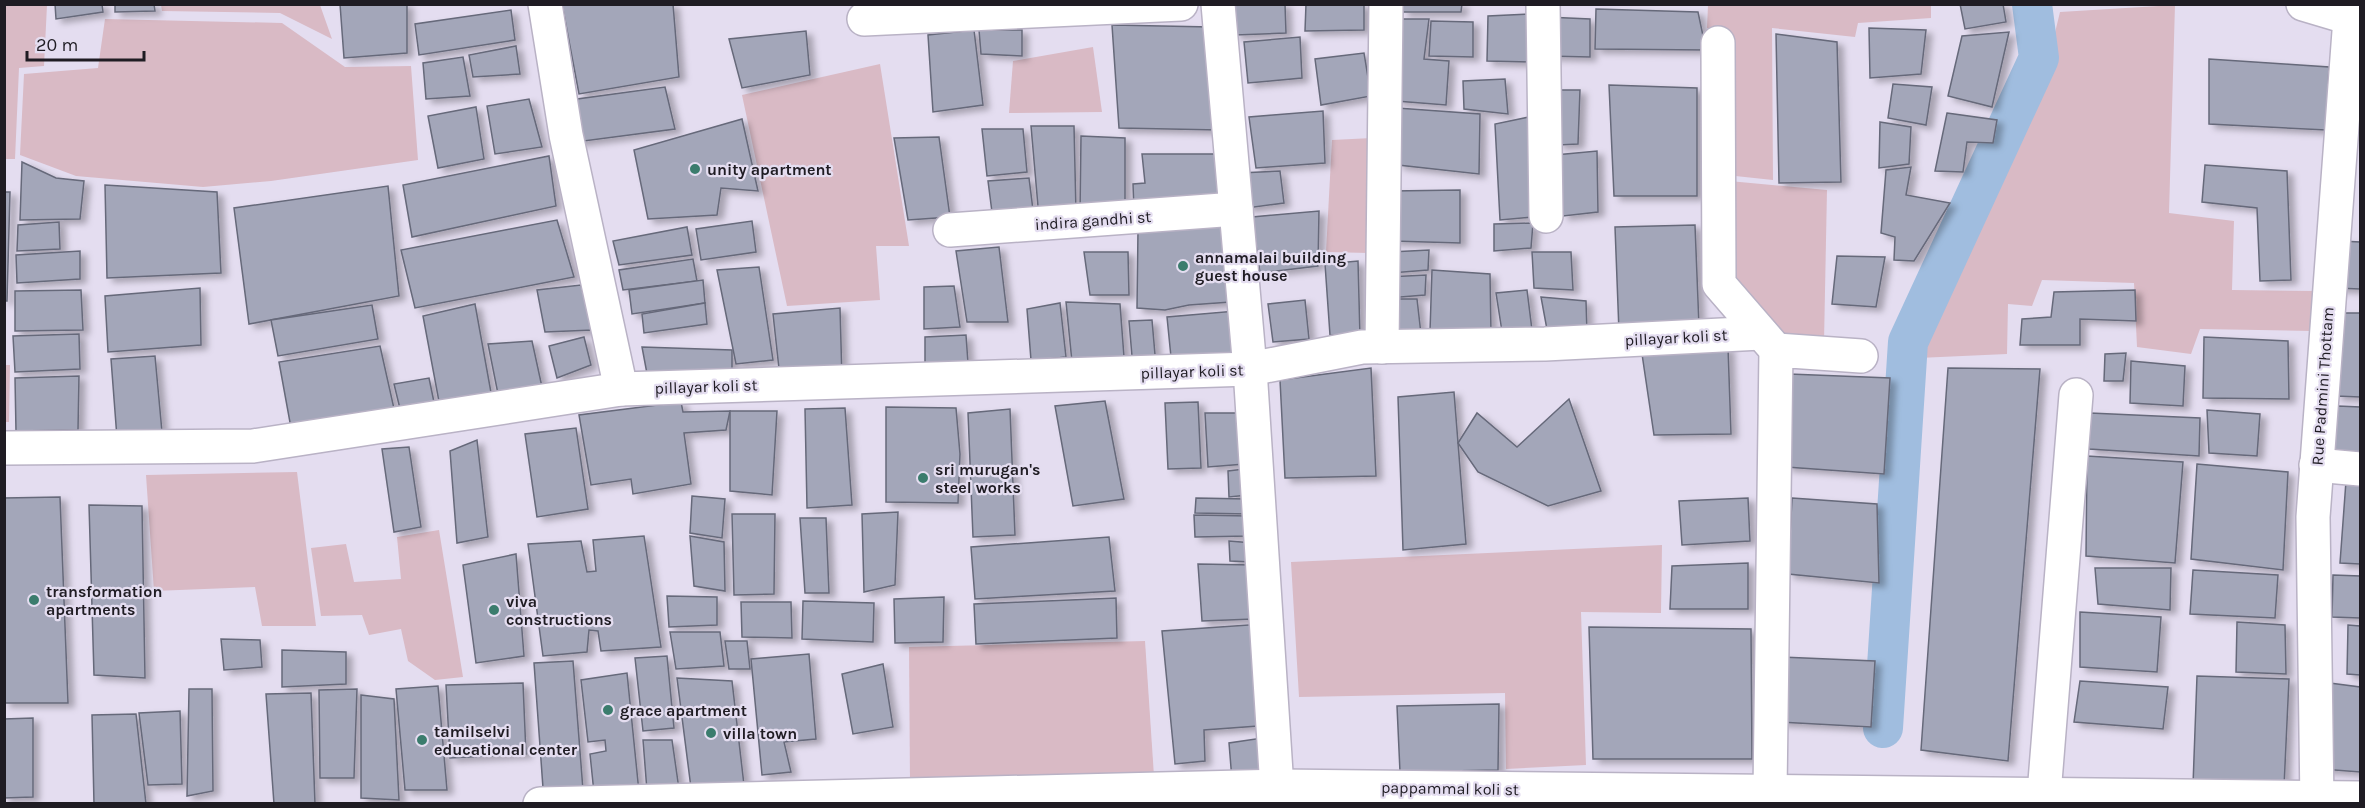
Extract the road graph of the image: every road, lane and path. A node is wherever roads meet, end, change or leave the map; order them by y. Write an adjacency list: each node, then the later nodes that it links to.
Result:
1 (545, 4): 16 (street)
2 (1181, 4): 7 (street)
3 (1218, 4): 9 (street)
4 (1386, 4): 13 (street)
5 (1543, 4): 10 (street)
6 (2303, 4): 19 (street, Rue Padmini Thottam)
7 (864, 19)
8 (1718, 43): 12 (street)
9 (1236, 209): 11 (street, indira gandhi st); 15 (street)
10 (1546, 216)
11 (950, 230)
12 (1769, 341): 13 (street, pillayar koli st); 14 (street, pillayar koli st); 21 (street)
13 (1382, 347): 15 (street, pillayar koli st)
14 (1861, 356)
15 (1250, 369): 16 (street, pillayar koli st); 23 (street)
16 (621, 389): 18 (street, pillayar koli st)
17 (2076, 395): 22 (street)
18 (4, 448)
19 (2316, 465): 20 (street); 27 (street, Rue Padmini Thottam)
20 (2361, 469)
21 (1770, 791): 22 (street, pappammal koli st); 23 (street, pappammal koli st)
22 (2044, 794): 26 (street, pappammal koli st)
23 (1278, 795): 25 (street, pappammal koli st)
24 (2361, 798): 27 (street, pappammal koli st)
25 (819, 800): 28 (street, pappammal koli st)
26 (2202, 800): 27 (street, pappammal koli st)
27 (2318, 801)
28 (540, 804)

